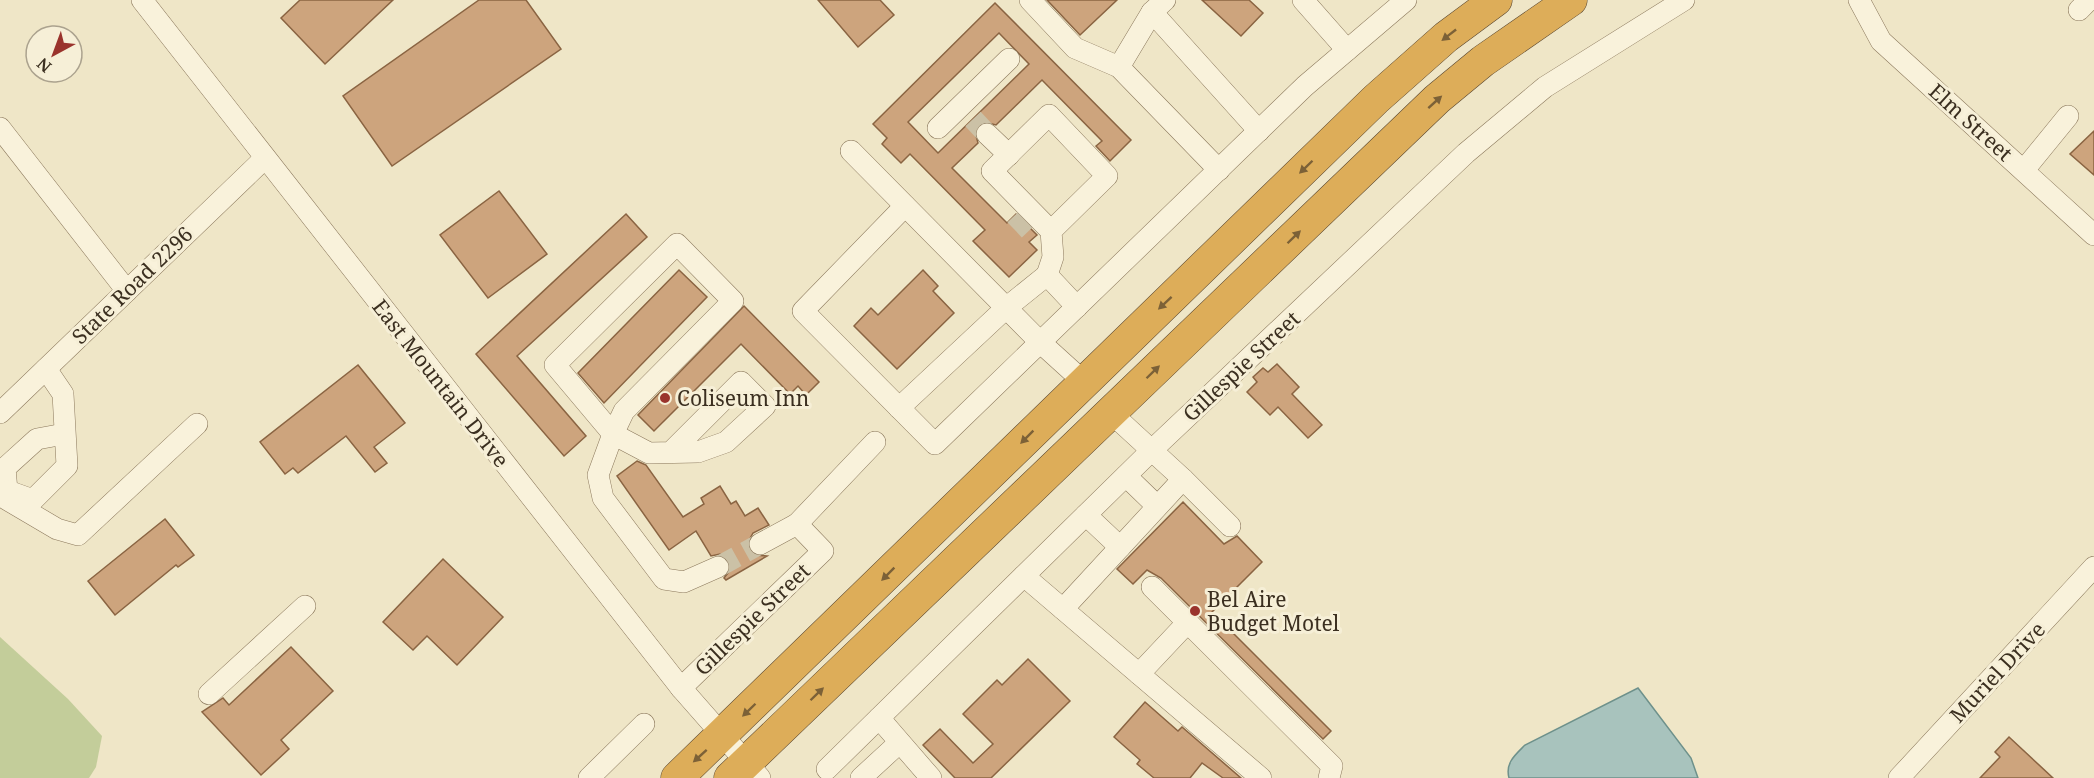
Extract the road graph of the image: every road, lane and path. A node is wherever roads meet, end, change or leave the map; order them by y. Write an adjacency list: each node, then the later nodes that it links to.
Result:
1 (142, 0): 20 (street, East Mountain Drive)
2 (1030, 0): 12 (street)
3 (1303, 0): 10 (street)
4 (1406, 0): 10 (street)
5 (1496, 0): 34 (highway, one-way to 34)
6 (1571, 0): 37 (highway, one-way to 6)
7 (1684, 0): 42 (street, Gillespie Street)
8 (1859, 0): 22 (street, Elm Street)
9 (1158, 6): 12 (street); 17 (street)
10 (1347, 50): 17 (street)
11 (1009, 59): 14 (street)
12 (1119, 67): 21 (street)
13 (2068, 116): 22 (street)
14 (974, 119): 16 (street); 19 (street)
15 (0, 128): 29 (street)
16 (938, 128)
17 (1259, 131): 21 (street)
18 (851, 151): 24 (street)
19 (1009, 155): 23 (street); 27 (street)
20 (265, 158): 29 (street, State Road 2296); 62 (street, East Mountain Drive)
21 (1219, 170): 30 (street)
22 (2024, 170): 26 (street, Elm Street)
23 (1014, 194): 25 (street); 27 (street)
24 (905, 206): 31 (street); 35 (street)
25 (1015, 215)
26 (2094, 235)
27 (1046, 236): 28 (street)
28 (1047, 275): 30 (street); 31 (street)
29 (127, 291): 33 (street, State Road 2296)
30 (1077, 307): 32 (street)
31 (1006, 308): 32 (street); 35 (street)
32 (1041, 343): 34 (street); 35 (street)
33 (46, 369): 36 (street, State Road 2296); 39 (street)
34 (1084, 382): 60 (highway); 66 (highway, one-way to 66)
35 (899, 408)
36 (0, 413)
37 (1111, 413): 42 (street); 60 (highway)
38 (197, 424): 46 (street)
39 (64, 434): 46 (street); 46 (street)
40 (613, 434): 40 (street); 43 (street); 53 (street)
41 (875, 442): 49 (street)
42 (1152, 450): 44 (street, Gillespie Street); 45 (street)
43 (671, 452)
44 (1126, 476): 47 (street); 48 (street, Gillespie Street)
45 (1183, 479): 47 (street); 50 (street)
46 (3, 494)
47 (1157, 507): 52 (street)
48 (1086, 515): 52 (street); 55 (street, Gillespie Street)
49 (797, 524): 51 (street); 62 (street, Gillespie Street)
50 (1230, 526)
51 (760, 544)
52 (1120, 547): 58 (street)
53 (718, 567)
54 (2094, 567): 76 (street, Muriel Drive)
55 (1024, 576): 58 (street); 64 (street, Gillespie Street)
56 (1152, 587): 59 (street)
57 (304, 606): 63 (street)
58 (1063, 609): 61 (street)
59 (1187, 623): 61 (street); 75 (street)
60 (888, 626): 69 (highway, one-way to 60)
61 (1139, 674): 74 (street)
62 (681, 687): 66 (street, East Mountain Drive)
63 (209, 694)
64 (879, 718): 67 (street); 68 (street, Gillespie Street)
65 (644, 723): 70 (street)
66 (723, 735): 69 (street, East Mountain Drive); 71 (highway, one-way to 71)
67 (900, 743): 72 (street); 73 (street)
68 (827, 769)
69 (745, 773)
70 (589, 778)
71 (677, 778)
72 (861, 778)
73 (931, 778)
74 (1261, 778)
75 (1329, 778)
76 (1899, 778)

